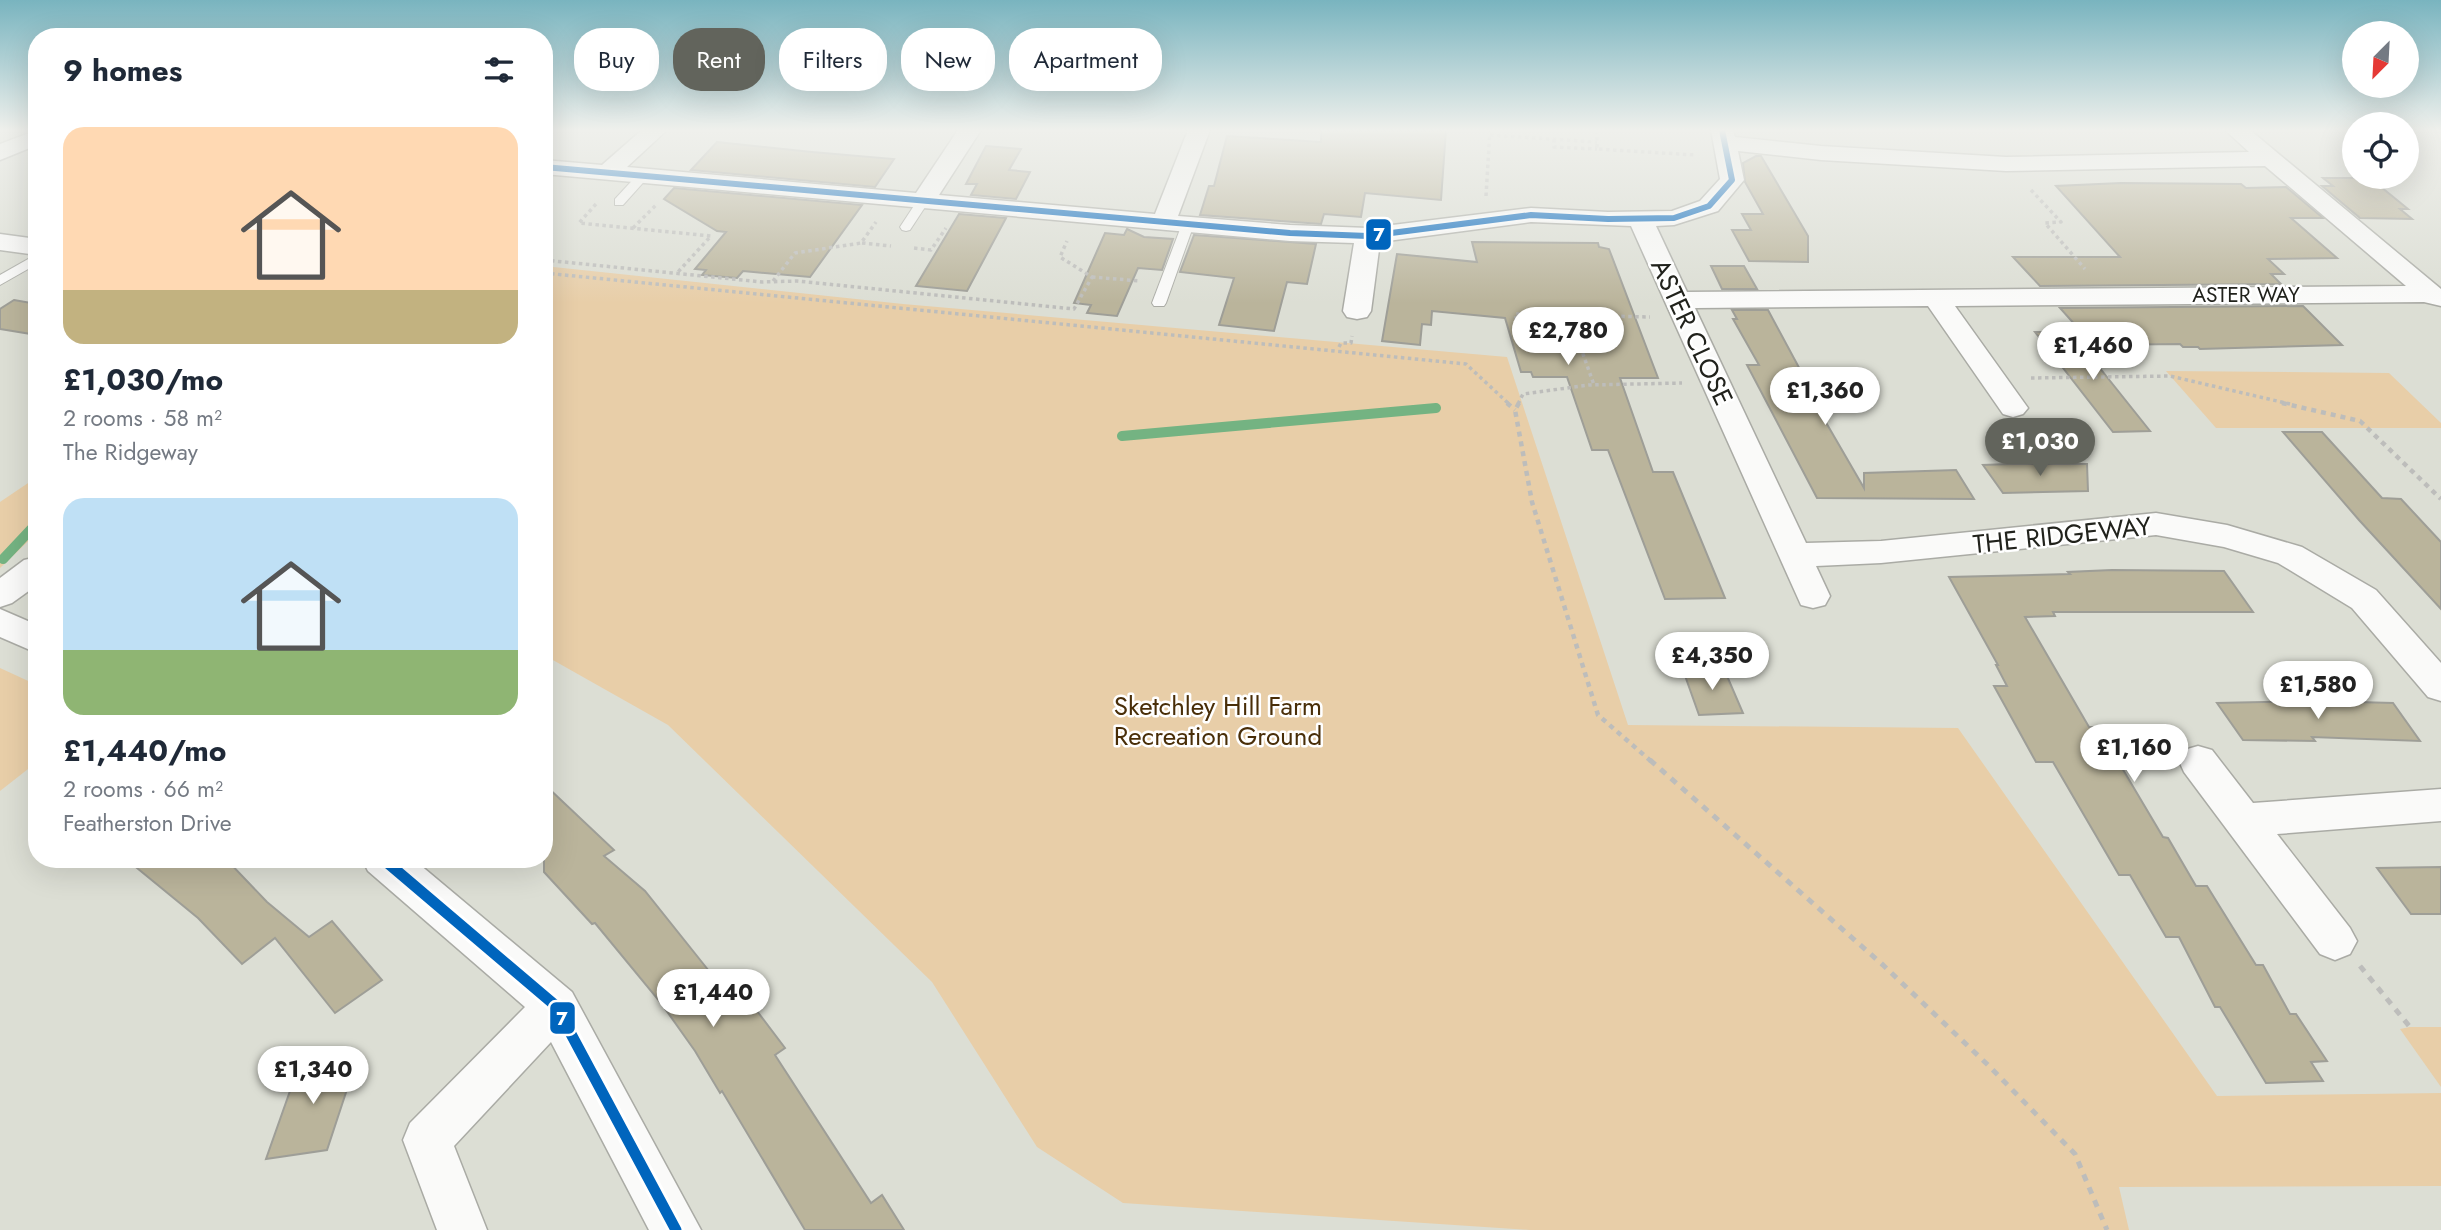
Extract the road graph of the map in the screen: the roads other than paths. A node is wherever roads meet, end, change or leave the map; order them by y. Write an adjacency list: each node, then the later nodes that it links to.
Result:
1 (622, 187): 8 (lane)
2 (779, 187): 7 (street)
3 (932, 187): 7 (street)
4 (1185, 187): 10 (street)
5 (1725, 187): 9 (street)
6 (2303, 187): 18 (street)
7 (923, 201): 10 (street); 11 (lane)
8 (619, 202)
9 (1641, 220): 12 (street); 20 (street, ASTER CLOSE)
10 (1176, 223): 12 (street); 19 (lane)
11 (906, 227)
12 (1368, 236): 21 (street)
13 (0, 242): 14 (street)
14 (28, 246)
15 (28, 264): 16 (lane)
16 (0, 281)
17 (1936, 298): 18 (street, ASTER WAY); 20 (street, ASTER WAY); 22 (street)
18 (2436, 298)
19 (1159, 303)
20 (1682, 308): 23 (street, ASTER CLOSE)
21 (1357, 311)
22 (2013, 408)
23 (1797, 555): 26 (street, ASTER CLOSE); 29 (street, THE RIDGEWAY)
24 (28, 574): 25 (street)
25 (0, 595)
26 (1813, 596)
27 (0, 622): 28 (street)
28 (28, 636)
29 (2441, 687)
30 (2198, 761): 32 (street)
31 (2441, 805): 32 (street)
32 (2244, 820): 34 (street)
33 (394, 868): 35 (street)
34 (2334, 941)
35 (556, 1006): 36 (street); 37 (street)
36 (462, 1230)
37 (676, 1230)

